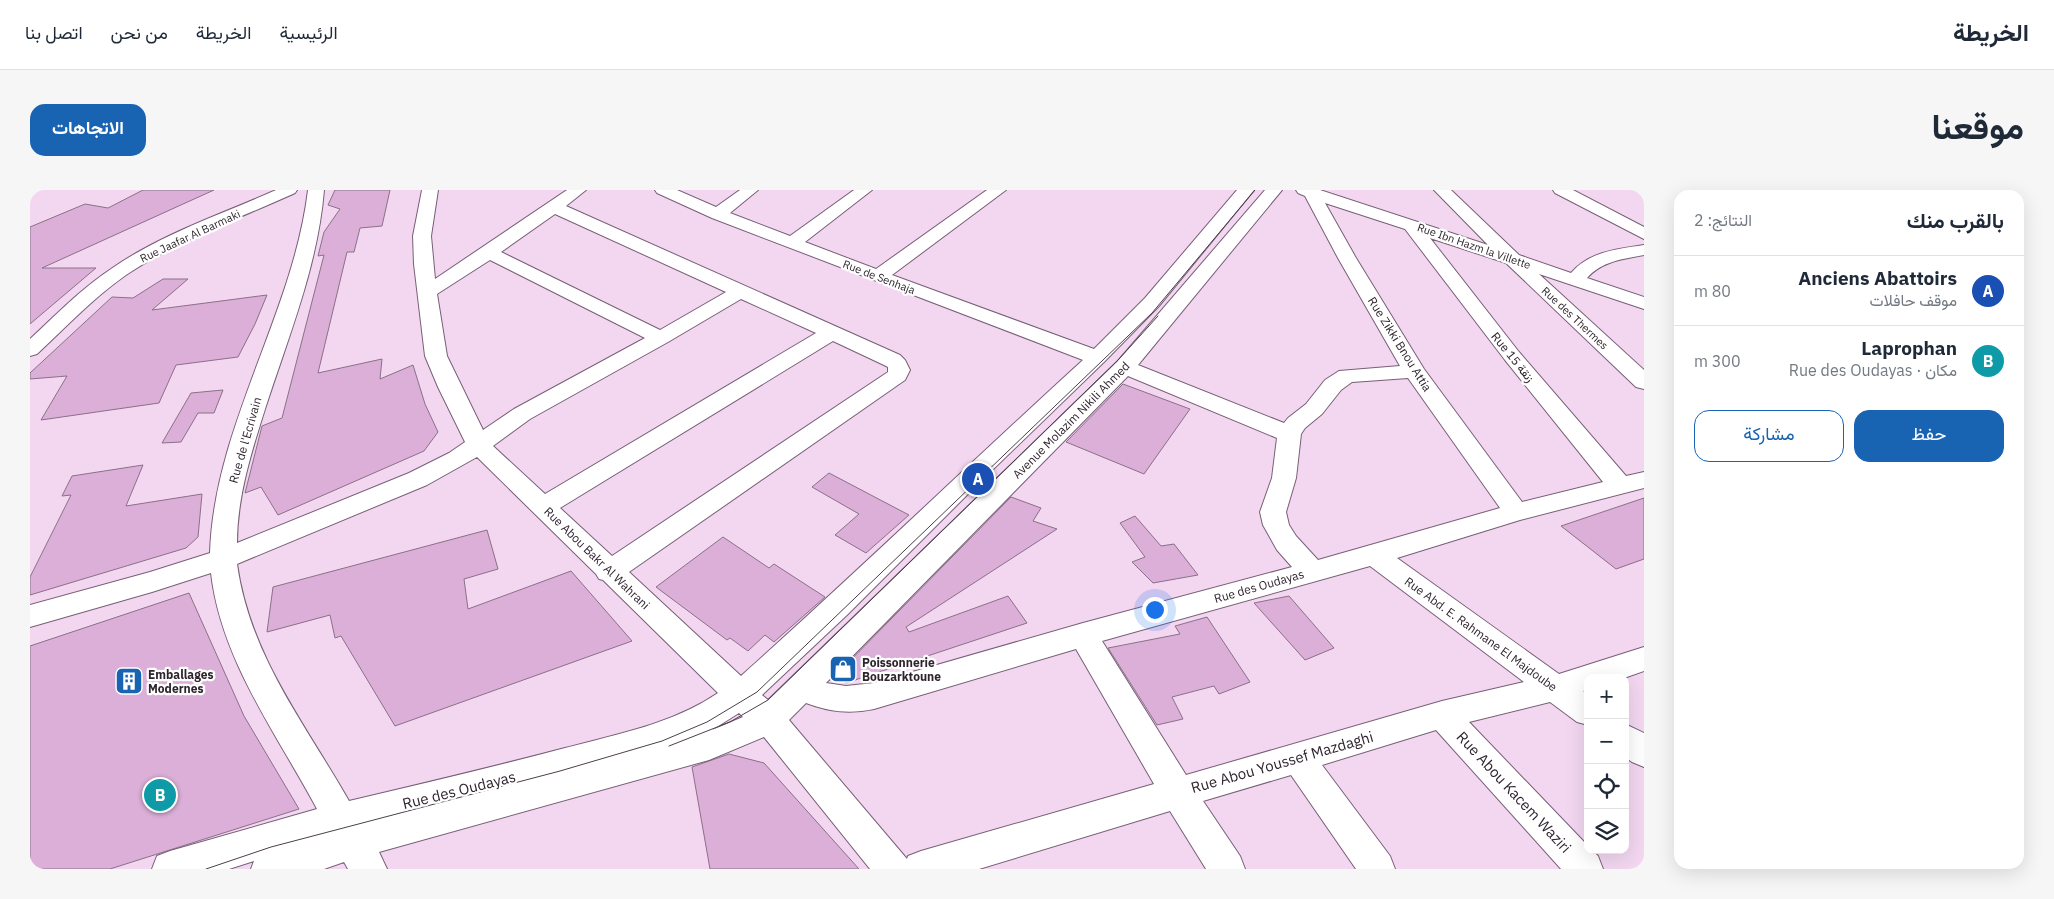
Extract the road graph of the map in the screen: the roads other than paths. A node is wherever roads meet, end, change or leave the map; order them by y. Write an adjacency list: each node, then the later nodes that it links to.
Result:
1 (290, 190): 31 (street, Rue Jaafar Al Barmaki)
2 (316, 190): 42 (street, Rue de l'Ecrivain)
3 (430, 190): 27 (street, Rue Abou Bakr Al Wahrani)
4 (578, 190): 15 (street)
5 (663, 190): 16 (street, Rue de Senhaja)
6 (750, 190): 16 (street)
7 (864, 190): 20 (street)
8 (998, 190): 24 (street)
9 (1246, 190): 32 (street, Avenue Molazim Nikili Ahmed)
10 (1274, 190): 33 (street, Avenue Molazim Nikili Ahmed)
11 (1442, 190): 23 (street, Rue des Thermes)
12 (1561, 190): 19 (street)
13 (1581, 190): 17 (street)
14 (1308, 192): 18 (street, Rue Ibn Hazm la Villette); 34 (street, Rue Zikki Bnou Attia)
15 (554, 207): 22 (street); 26 (street)
16 (718, 214): 20 (street, Rue de Senhaja)
17 (1644, 224)
18 (1411, 225): 23 (street, Rue Ibn Hazm la Villette); 38 (street, Rue 15 زنقة)
19 (1644, 234)
20 (792, 243): 24 (street, Rue de Senhaja)
21 (1644, 250): 25 (street)
22 (488, 252): 27 (street); 30 (street)
23 (1512, 260): 25 (street, Rue Ibn Hazm la Villette); 35 (street, Rue des Thermes)
24 (878, 276): 32 (street, Rue de Senhaja)
25 (1576, 280): 28 (street, Rue Ibn Hazm la Villette)
26 (741, 291): 29 (street); 30 (street)
27 (427, 292): 37 (street, Rue Abou Bakr Al Wahrani)
28 (1644, 303)
29 (833, 332): 39 (street); 44 (street)
30 (661, 338): 37 (street)
31 (30, 350)
32 (1097, 358): 50 (street, Avenue Molazim Nikili Ahmed)
33 (1125, 367): 36 (street); 48 (street, Avenue Molazim Nikili Ahmed)
34 (1414, 371): 36 (street); 40 (street, Rue Zikki Bnou Attia)
35 (1642, 379)
36 (1289, 434): 43 (street)
37 (478, 446): 39 (street, Rue Abou Bakr Al Wahrani); 42 (street)
38 (1632, 483): 40 (street, Rue des Oudayas)
39 (543, 506): 44 (street, Rue Abou Bakr Al Wahrani)
40 (1516, 512): 41 (street, Rue des Oudayas)
41 (1374, 555): 43 (street, Rue des Oudayas); 49 (street, Rue Abd. E. Rahmane El Majdoube)
42 (223, 558): 45 (street); 58 (street, Rue de l'Ecrivain)
43 (1312, 571): 46 (street, Rue des Oudayas)
44 (609, 572): 50 (street, Rue Abou Bakr Al Wahrani)
45 (30, 616)
46 (1083, 635): 48 (street, Rue des Oudayas); 57 (street)
47 (1644, 659): 49 (street, Rue Abou Youssef Mazdaghi)
48 (811, 678): 53 (street, Avenue Molazim Nikili Ahmed)
49 (1554, 688): 51 (street, Rue Abd. E. Rahmane El Majdoube); 52 (street, Rue Abou Youssef Mazdaghi)
50 (742, 694): 53 (street, Rue Abou Bakr Al Wahrani); 58 (street, Rue des Oudayas)
51 (1584, 709)
52 (1442, 715): 56 (street, Rue Abou Youssef Mazdaghi); 65 (street, Rue Abou Kacem Waziri)
53 (768, 721): 58 (street, Rue des Oudayas); 61 (street, Rue Abou Bakr Al Wahrani)
54 (1629, 741): 55 (street)
55 (1644, 752)
56 (1298, 758): 57 (street, Rue Abou Youssef Mazdaghi); 64 (street)
57 (1178, 793): 62 (street, Rue Abou Youssef Mazdaghi); 63 (street)
58 (354, 844): 59 (street, Rue des Oudayas); 60 (street, Rue des Oudayas)
59 (170, 869)
60 (269, 869)
61 (893, 869)
62 (921, 869)
63 (1227, 869)
64 (1378, 869)
65 (1585, 869)

